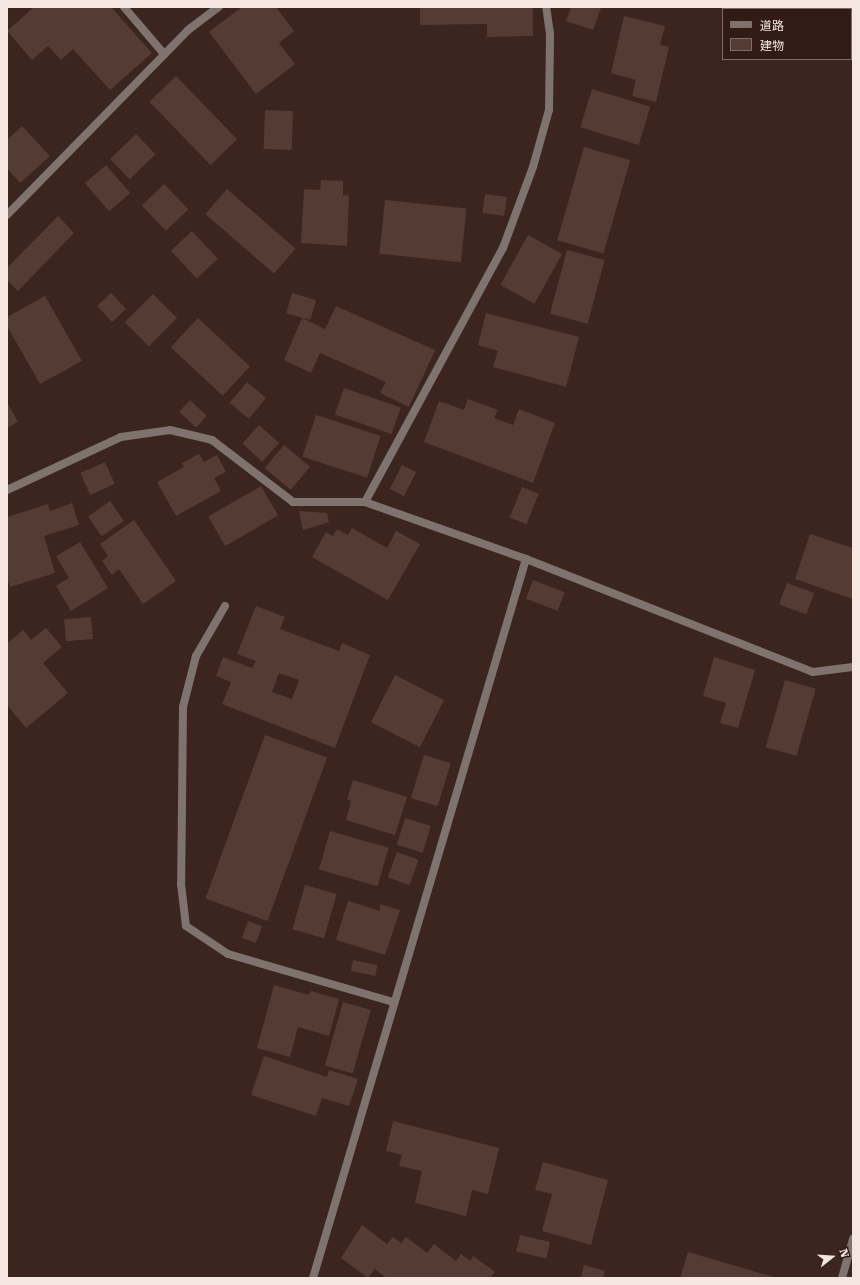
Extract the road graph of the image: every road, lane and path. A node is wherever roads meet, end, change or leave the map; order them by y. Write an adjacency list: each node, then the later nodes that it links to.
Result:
1 (124, 7): 4 (street)
2 (219, 7): 4 (street)
3 (546, 7): 7 (street)
4 (164, 54): 5 (street)
5 (7, 215)
6 (7, 490): 7 (street)
7 (365, 502): 8 (street)
8 (526, 560): 10 (street); 11 (street)
9 (225, 606): 11 (street)
10 (853, 667)
11 (393, 1002): 13 (street)
12 (853, 1239): 14 (street)
13 (313, 1278)
14 (842, 1278)

